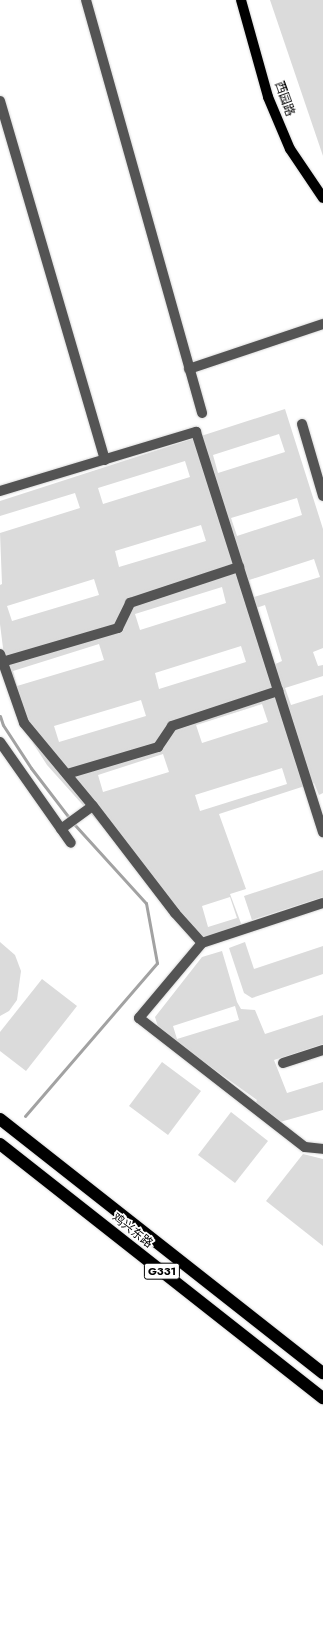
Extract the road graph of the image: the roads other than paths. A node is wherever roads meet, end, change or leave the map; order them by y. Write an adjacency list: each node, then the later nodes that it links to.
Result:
1 (86, 0): 6 (street)
2 (241, 0): 4 (main road, 西园路)
3 (0, 101): 9 (street)
4 (323, 198)
5 (323, 324): 6 (street)
6 (190, 369): 7 (street)
7 (202, 414)
8 (302, 424): 11 (street)
9 (105, 460): 10 (street); 12 (street)
10 (0, 492)
11 (323, 496)
12 (239, 566): 13 (street); 14 (street)
13 (1, 658): 16 (street)
14 (278, 691): 16 (street); 19 (street)
15 (0, 742): 18 (street)
16 (67, 774): 17 (street)
17 (93, 806): 18 (street); 22 (street)
18 (61, 829): 20 (street)
19 (323, 832)
20 (71, 843)
21 (323, 903): 22 (street)
22 (202, 943): 27 (street)
23 (323, 1050): 24 (street)
24 (283, 1063)
25 (0, 1119): 28 (highway, 鸡兴东路 / G331)
26 (0, 1144): 29 (highway, 鸡兴东路 / G331)
27 (323, 1149)
28 (323, 1373)
29 (323, 1398)

